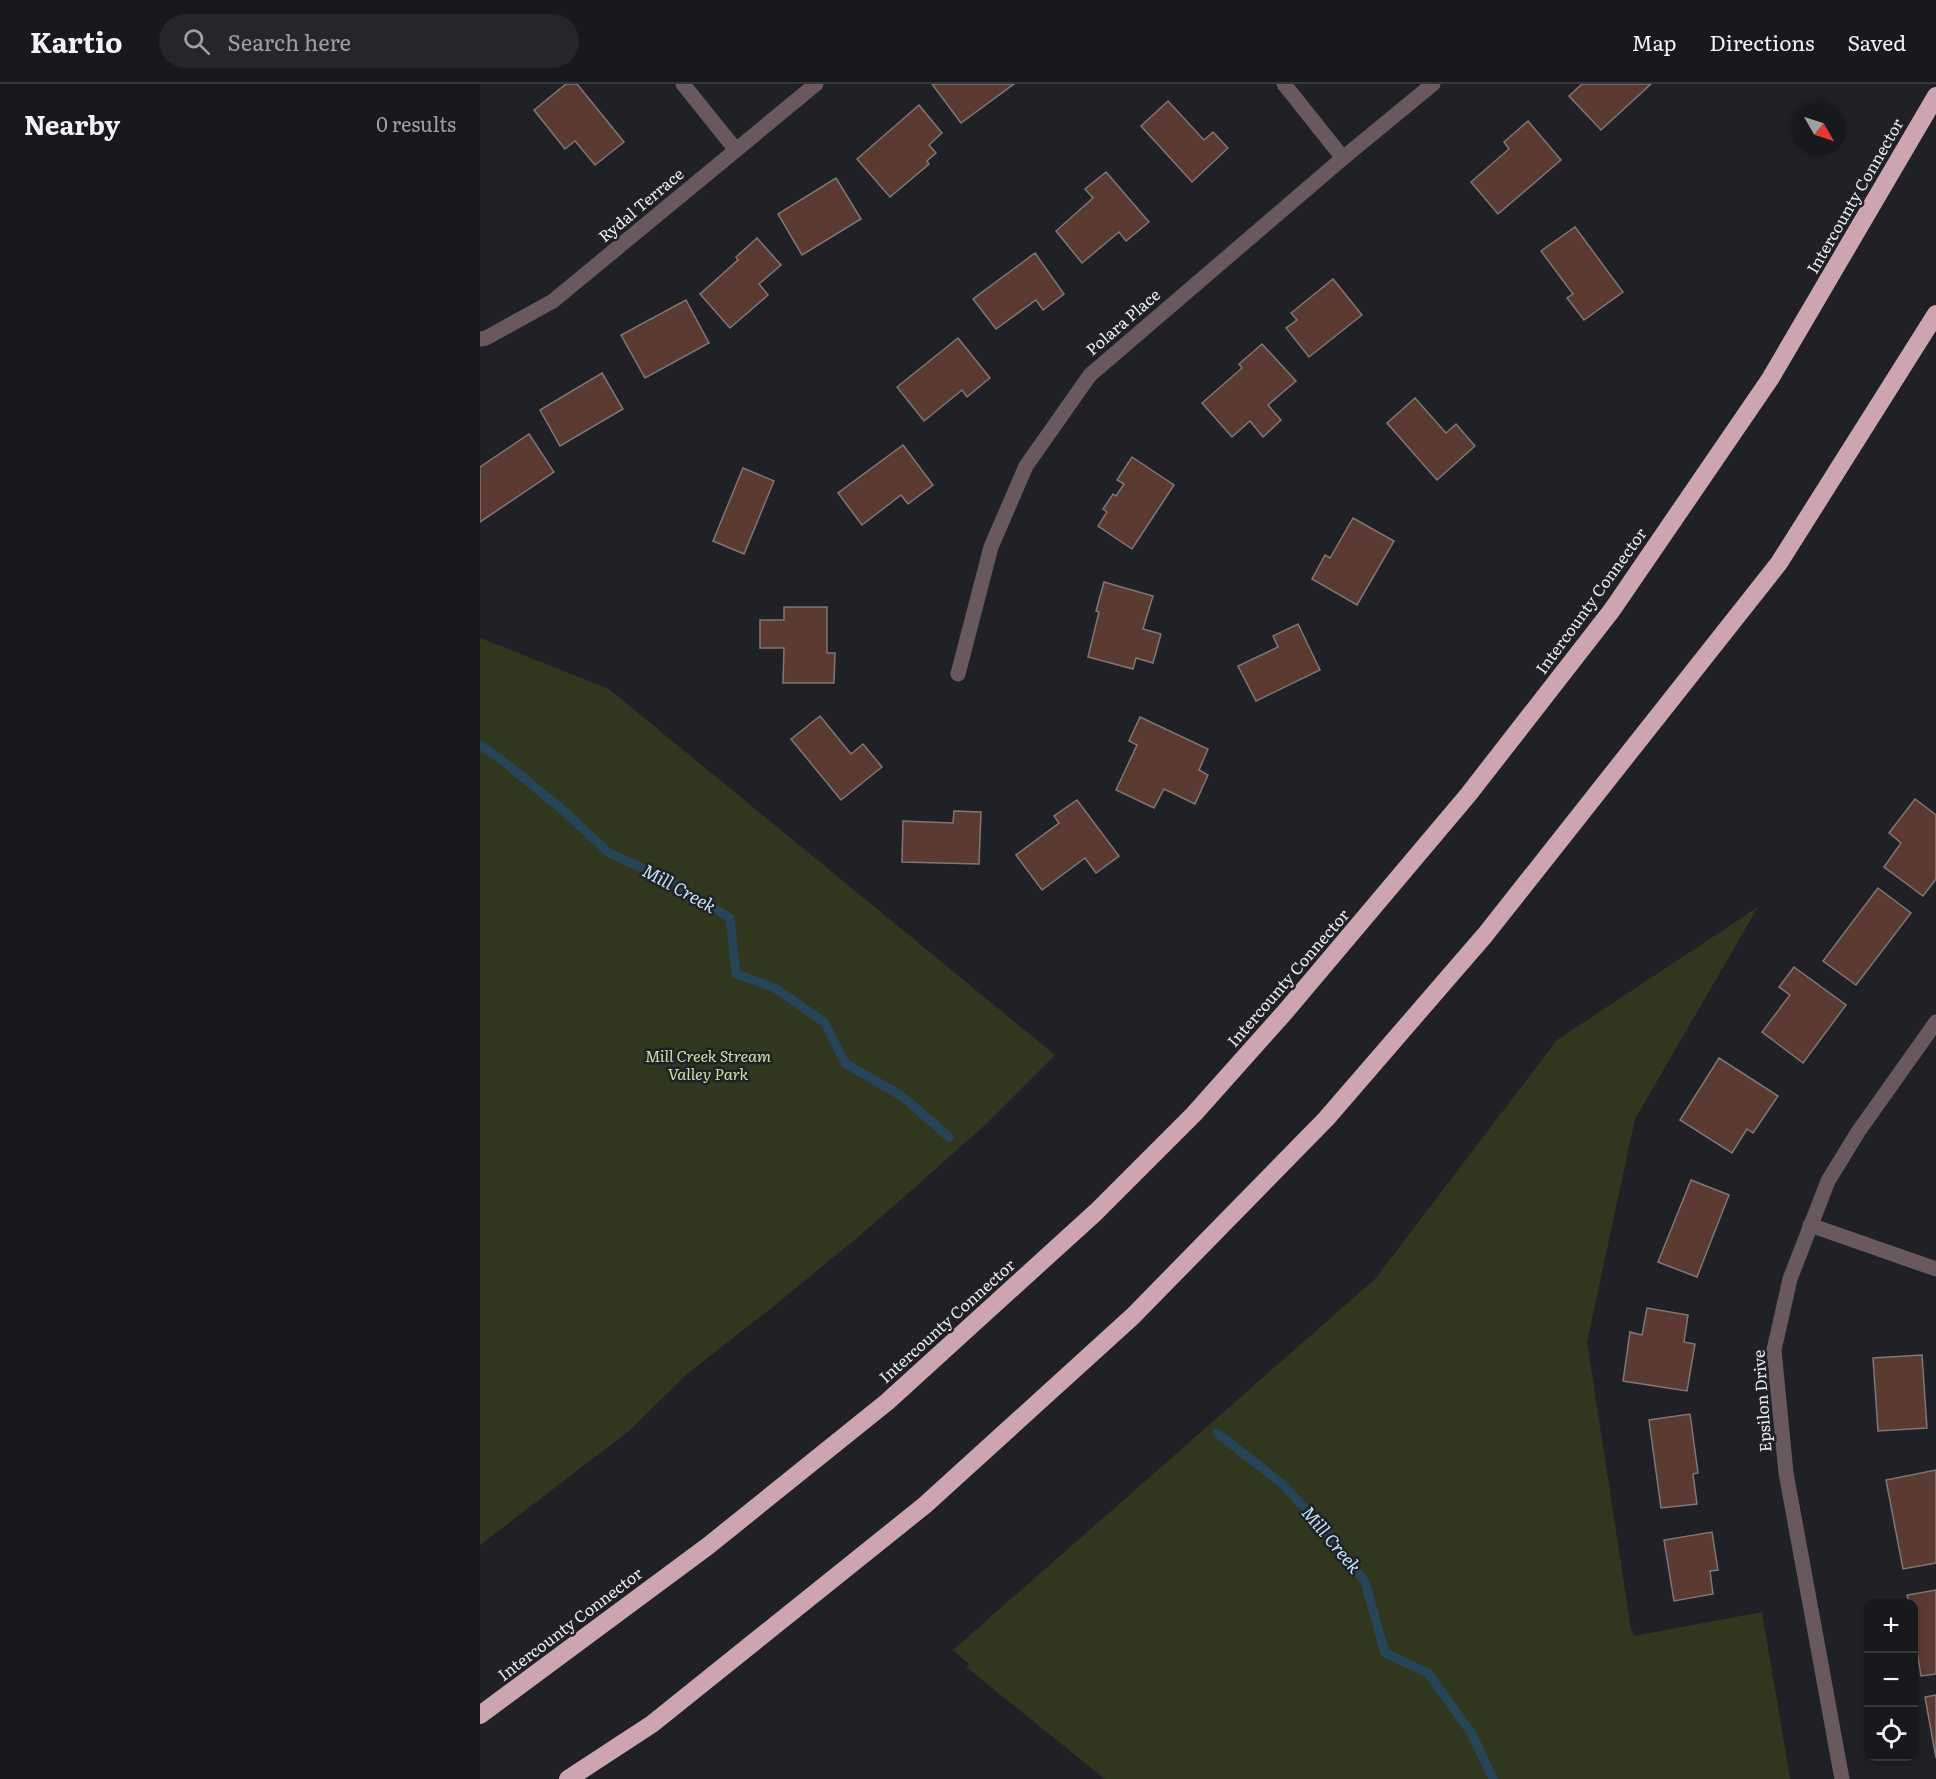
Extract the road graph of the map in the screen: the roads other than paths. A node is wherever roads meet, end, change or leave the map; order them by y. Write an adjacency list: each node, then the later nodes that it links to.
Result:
1 (683, 84): 6 (street)
2 (816, 84): 6 (street, Rydal Terrace)
3 (1284, 84): 7 (street)
4 (1433, 84): 7 (street, Polara Place)
5 (1936, 96): 14 (highway, Intercounty Connector)
6 (736, 150): 9 (street, Rydal Terrace)
7 (1343, 158): 10 (street, Polara Place)
8 (1936, 314): 15 (highway)
9 (480, 339)
10 (958, 674)
11 (1936, 1022): 12 (street, Epsilon Drive)
12 (1810, 1225): 13 (street); 16 (street, Epsilon Drive)
13 (1936, 1269)
14 (480, 1715)
15 (568, 1779)
16 (1842, 1779)

